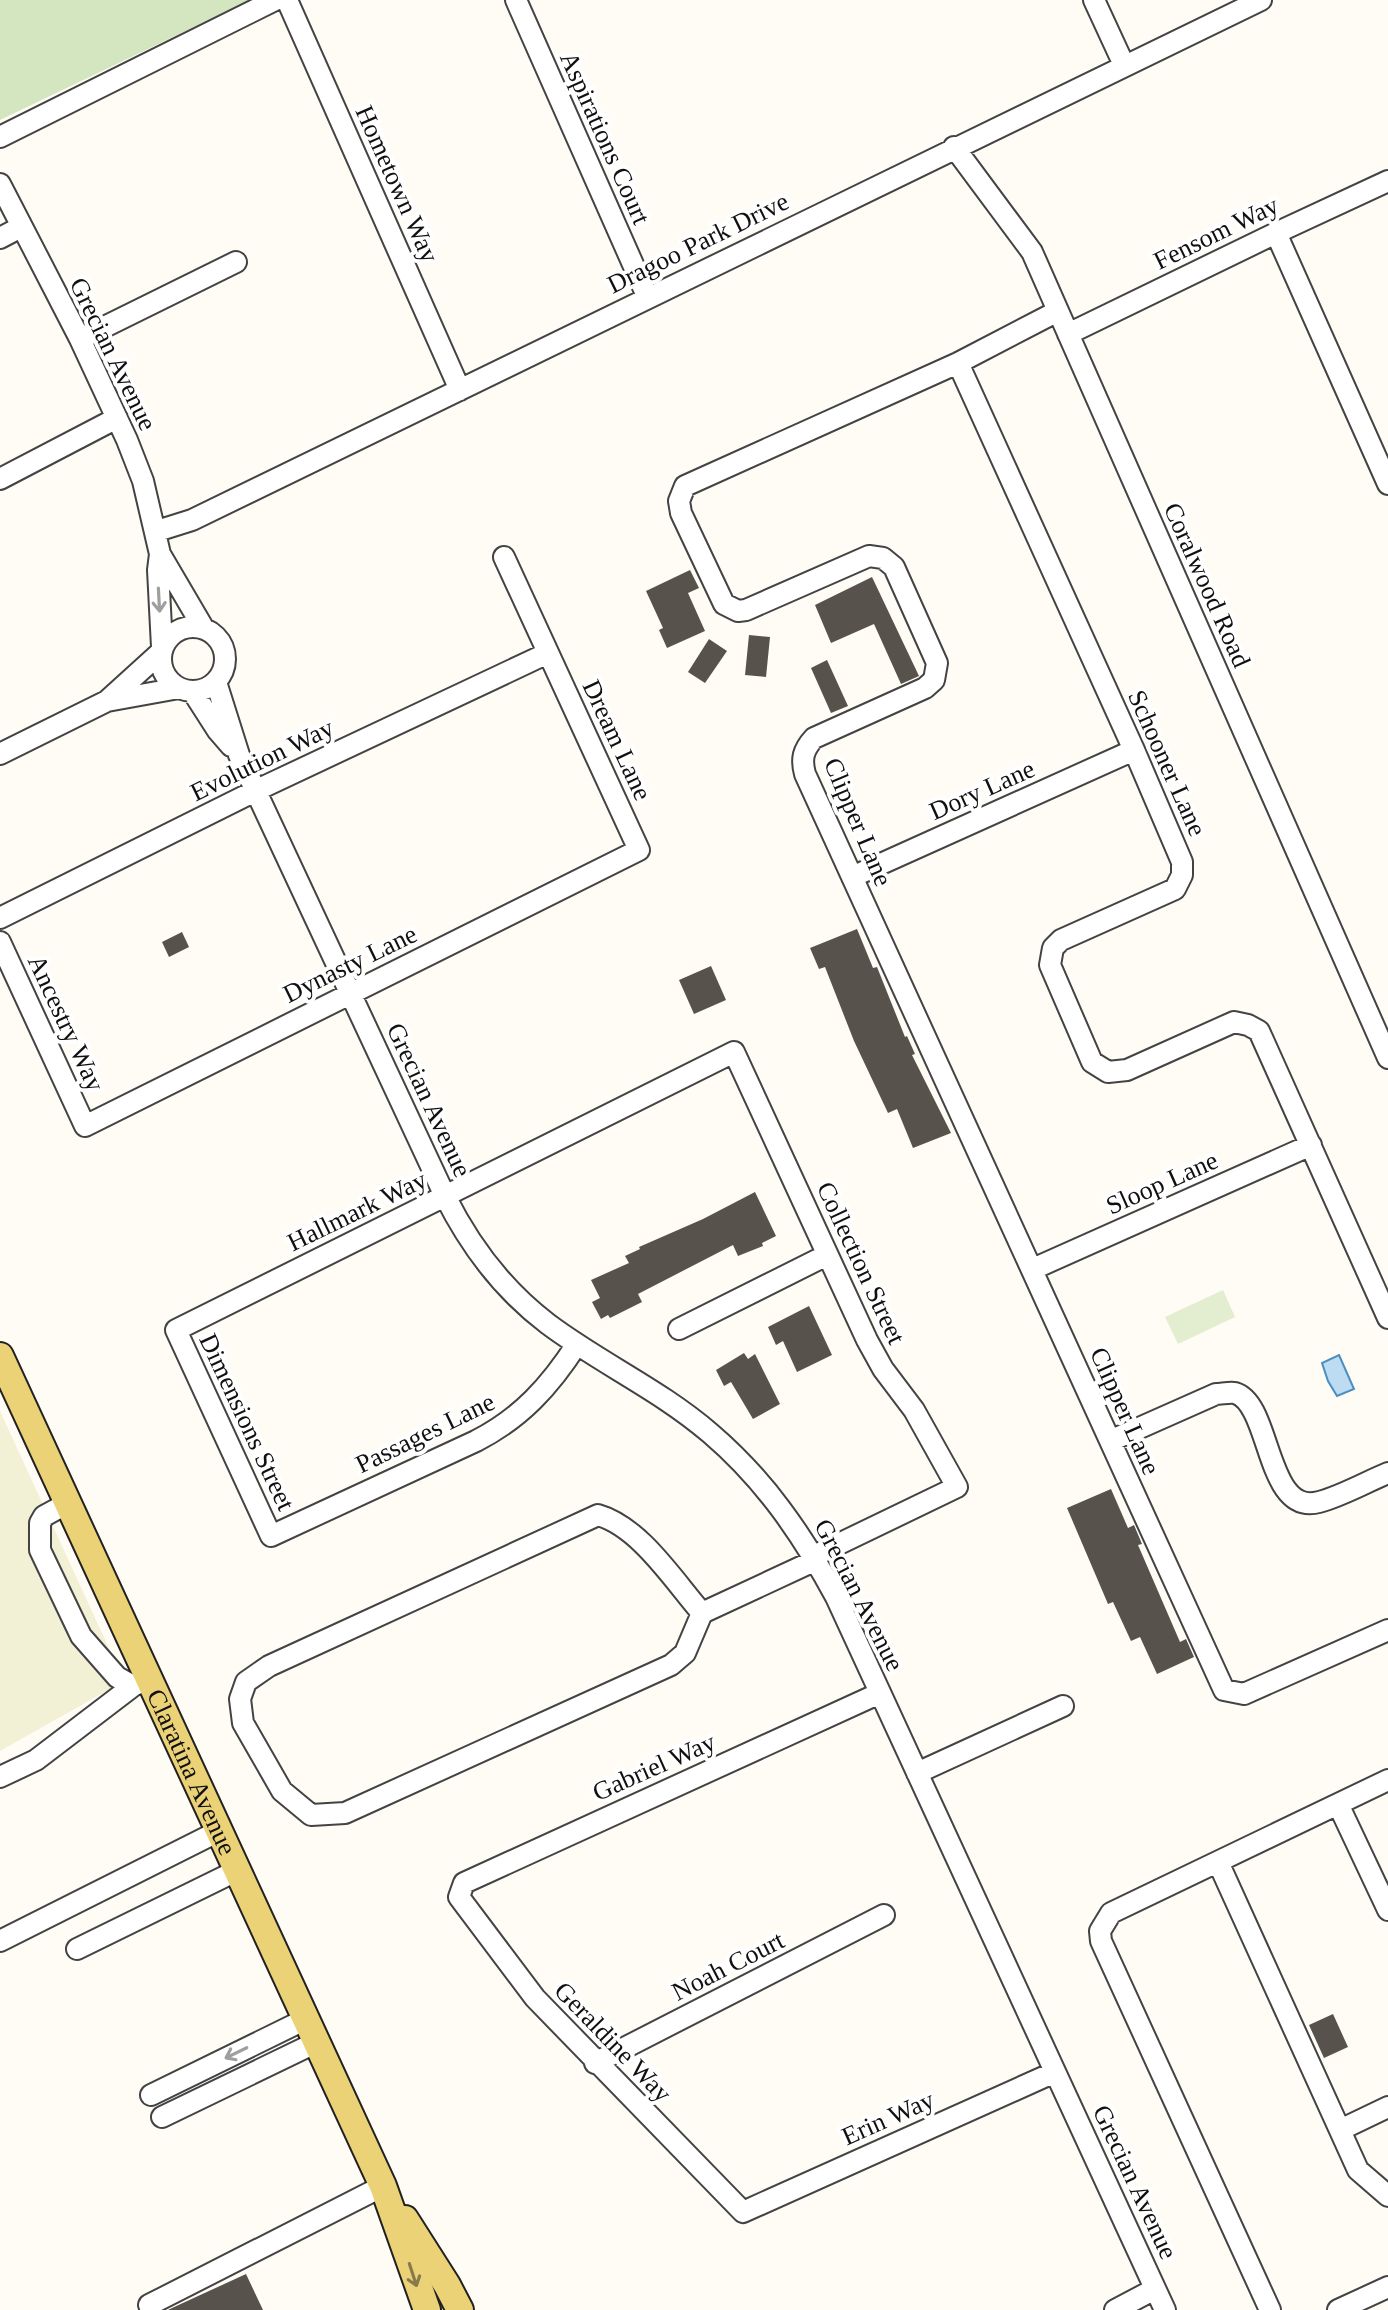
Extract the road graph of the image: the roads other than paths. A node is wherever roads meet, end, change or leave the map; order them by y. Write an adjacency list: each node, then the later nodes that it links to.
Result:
1 (275, 0): 7 (street)
2 (287, 0): 20 (street, Hometown Way)
3 (516, 0): 15 (street, Aspirations Court)
4 (1094, 0): 6 (street)
5 (1261, 0): 6 (street, Dragoo Park Drive)
6 (1124, 65): 8 (street, Dragoo Park Drive)
7 (0, 137)
8 (954, 147): 15 (street, Dragoo Park Drive); 16 (street, Coralwood Road)
9 (1388, 181): 12 (street, Fensom Way)
10 (0, 184): 11 (street, Grecian Avenue)
11 (21, 227): 13 (street); 18 (street, Grecian Avenue)
12 (1276, 233): 17 (street, Fensom Way); 23 (street)
13 (0, 238)
14 (236, 262): 18 (street)
15 (647, 296): 20 (street, Dragoo Park Drive)
16 (1058, 311): 17 (street, Coralwood Road); 19 (street, Clipper Lane)
17 (1068, 334): 43 (street, Coralwood Road)
18 (80, 339): 21 (street, Grecian Avenue)
19 (958, 363): 33 (street, Schooner Lane); 38 (street, Clipper Lane)
20 (460, 390): 24 (street, Dragoo Park Drive)
21 (117, 418): 22 (street); 24 (street, Grecian Avenue)
22 (0, 479)
23 (1388, 484)
24 (157, 531): 25 (street, Grecian Avenue)
25 (160, 554): 27 (street, Grecian Avenue); 28 (street, Grecian Avenue, one-way to 28)
26 (504, 557): 29 (street, Dream Lane)
27 (204, 629): 28 (street); 30 (street)
28 (162, 649): 31 (street); 32 (street)
29 (548, 653): 36 (street, Evolution Way); 37 (street, Dream Lane)
30 (216, 682): 31 (street); 35 (street, Grecian Avenue)
31 (186, 690): 32 (street); 35 (street, Grecian Avenue)
32 (107, 701): 34 (street)
33 (1134, 750): 38 (street, Dory Lane); 45 (street, Schooner Lane)
34 (0, 754)
35 (239, 755): 36 (street, Grecian Avenue)
36 (257, 790): 39 (street, Evolution Way); 41 (street, Grecian Avenue)
37 (639, 850): 41 (street, Dynasty Lane)
38 (852, 877): 48 (street, Clipper Lane)
39 (0, 918)
40 (0, 942): 44 (street, Ancestry Way)
41 (351, 993): 44 (street, Dynasty Lane); 46 (street, Grecian Avenue)
42 (734, 1052): 46 (street, Hallmark Way); 47 (street, Collection Street)
43 (1388, 1058)
44 (85, 1126)
45 (1311, 1145): 48 (street, Sloop Lane); 49 (street, Schooner Lane)
46 (445, 1196): 52 (street, Hallmark Way); 53 (street, Grecian Avenue)
47 (827, 1255): 51 (street); 59 (street, Collection Street)
48 (1033, 1269): 55 (street, Clipper Lane)
49 (1381, 1281): 50 (street, Schooner Lane)
50 (1387, 1315)
51 (679, 1329)
52 (176, 1330): 58 (street, Dimensions Street)
53 (577, 1344): 58 (street, Passages Lane); 59 (street, Grecian Avenue)
54 (0, 1356): 57 (main road, Claratina Avenue)
55 (1110, 1441): 56 (street); 61 (street, Clipper Lane)
56 (1388, 1473)
57 (68, 1503): 62 (main road, Claratina Avenue); 62 (street)
58 (271, 1536)
59 (815, 1558): 60 (street); 63 (street, Grecian Avenue)
60 (702, 1613): 60 (street)
61 (1388, 1630)
62 (140, 1682): 66 (street); 69 (main road, Claratina Avenue)
63 (880, 1693): 65 (street, Grecian Avenue); 72 (street, Gabriel Way)
64 (1063, 1706): 65 (street)
65 (917, 1773): 79 (street, Grecian Avenue)
66 (0, 1777)
67 (1388, 1780): 68 (street)
68 (1338, 1804): 70 (street); 73 (street)
69 (219, 1831): 71 (main road, Claratina Avenue); 75 (street)
70 (1218, 1862): 83 (street); 94 (street)
71 (238, 1870): 76 (street); 77 (main road, Claratina Avenue)
72 (459, 1897): 78 (street, Geraldine Way)
73 (1388, 1910)
74 (884, 1915): 78 (street, Noah Court)
75 (0, 1941)
76 (77, 1949)
77 (311, 2030): 80 (street, one-way to 80); 82 (street); 84 (main road, Claratina Avenue)
78 (595, 2063): 86 (street, Geraldine Way)
79 (1055, 2072): 86 (street, Erin Way); 88 (street, Grecian Avenue)
80 (151, 2095)
81 (1388, 2107): 83 (street)
82 (162, 2117)
83 (1340, 2130): 85 (street)
84 (383, 2186): 89 (street); 90 (main road, Claratina Avenue, one-way to 90); 91 (main road, Claratina Avenue)
85 (1388, 2196)
86 (743, 2212)
87 (1388, 2287): 95 (street)
88 (1155, 2289): 92 (street); 93 (street, Grecian Avenue)
89 (149, 2305)
90 (427, 2310)
91 (460, 2310)
92 (1115, 2310)
93 (1165, 2310)
94 (1270, 2310)
95 (1338, 2310)

